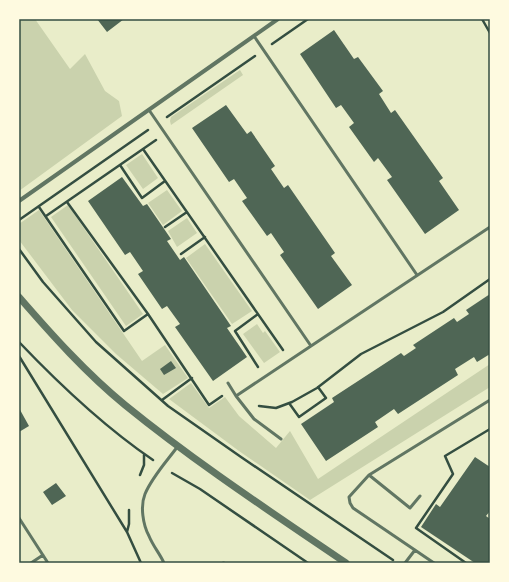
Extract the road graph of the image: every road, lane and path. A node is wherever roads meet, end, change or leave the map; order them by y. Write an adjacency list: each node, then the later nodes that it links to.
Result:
1 (278, 19): 4 (street)
2 (482, 19): 3 (path)
3 (490, 33)
4 (254, 36): 5 (street); 20 (lane)
5 (148, 110): 6 (lane); 10 (street)
6 (165, 134): 7 (path); 26 (lane)
7 (143, 149): 8 (path); 9 (path)
8 (120, 165): 9 (path); 11 (path)
9 (165, 181): 13 (path)
10 (19, 201)
11 (67, 202): 14 (path); 23 (path)
12 (39, 207): 14 (path)
13 (187, 212): 15 (path); 17 (path)
14 (46, 216): 23 (path)
15 (165, 227)
16 (490, 227): 20 (lane)
17 (204, 237): 19 (path); 24 (path)
18 (19, 249): 35 (path)
19 (181, 254)
20 (418, 275): 26 (lane)
21 (490, 280): 32 (path)
22 (19, 297): 41 (street)
23 (148, 314): 30 (path)
24 (258, 314): 27 (path); 29 (path)
25 (19, 342): 42 (path)
26 (311, 346): 34 (lane)
27 (285, 353)
28 (19, 356): 46 (path)
29 (260, 370)
30 (192, 378): 33 (path); 35 (path)
31 (228, 383): 33 (lane)
32 (318, 387): 37 (path); 37 (path)
33 (232, 389): 34 (lane)
34 (236, 396): 38 (lane)
35 (162, 400): 54 (path)
36 (490, 400): 43 (lane)
37 (289, 403): 38 (path)
38 (242, 405): 40 (lane)
39 (490, 429): 57 (path)
40 (281, 439)
41 (178, 446): 42 (lane); 53 (street)
42 (163, 467): 51 (lane); 52 (path)
43 (369, 475): 44 (lane); 47 (lane)
44 (420, 496)
45 (19, 518): 48 (lane)
46 (127, 532)
47 (415, 550): 55 (lane); 56 (lane)
48 (43, 555): 49 (lane); 50 (lane)
49 (31, 563)
50 (48, 563)
51 (164, 563)
52 (308, 563)
53 (346, 563)
54 (397, 563)
55 (405, 563)
56 (434, 563)
57 (466, 563)

